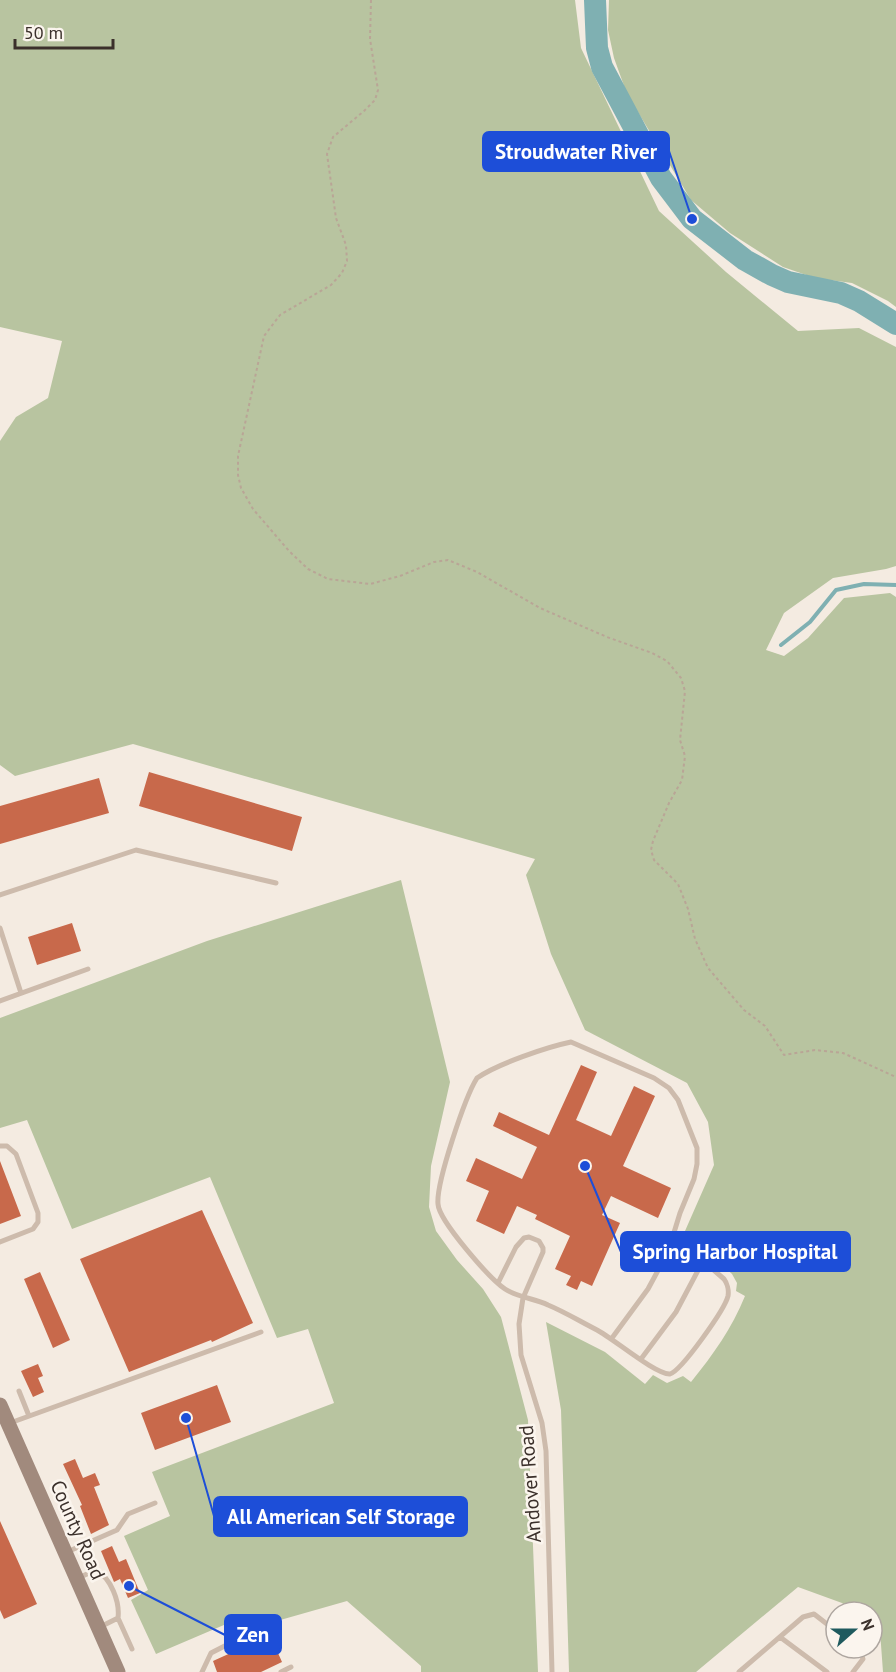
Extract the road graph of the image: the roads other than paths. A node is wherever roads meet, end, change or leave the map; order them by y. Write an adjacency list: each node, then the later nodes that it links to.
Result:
1 (276, 883): 2 (lane)
2 (0, 895)
3 (0, 928): 5 (lane)
4 (88, 969): 5 (lane)
5 (21, 993): 6 (lane)
6 (0, 1001)
7 (0, 1146): 9 (lane)
8 (672, 1234): 10 (lane); 11 (lane); 14 (lane)
9 (0, 1242)
10 (703, 1261): 15 (lane); 15 (lane)
11 (498, 1283): 12 (lane); 12 (lane, Andover Road)
12 (523, 1298): 14 (lane); 34 (lane, Andover Road)
13 (261, 1332): 18 (lane)
14 (612, 1338): 15 (lane)
15 (641, 1359)
16 (19, 1391): 18 (lane)
17 (0, 1405): 19 (main road, County Road)
18 (29, 1416): 19 (lane)
19 (8, 1424): 21 (main road, County Road)
20 (155, 1503): 21 (lane)
21 (65, 1553): 22 (main road, County Road)
22 (77, 1579): 23 (lane); 25 (main road, County Road)
23 (118, 1618): 25 (lane); 28 (lane)
24 (824, 1622): 27 (lane)
25 (98, 1628): 31 (main road, County Road)
26 (250, 1633): 32 (lane)
27 (780, 1636): 35 (lane); 36 (lane)
28 (132, 1649)
29 (862, 1660): 37 (lane)
30 (291, 1667): 33 (lane)
31 (118, 1672)
32 (202, 1672)
33 (281, 1672)
34 (552, 1672)
35 (739, 1672)
36 (827, 1672)
37 (853, 1672)

